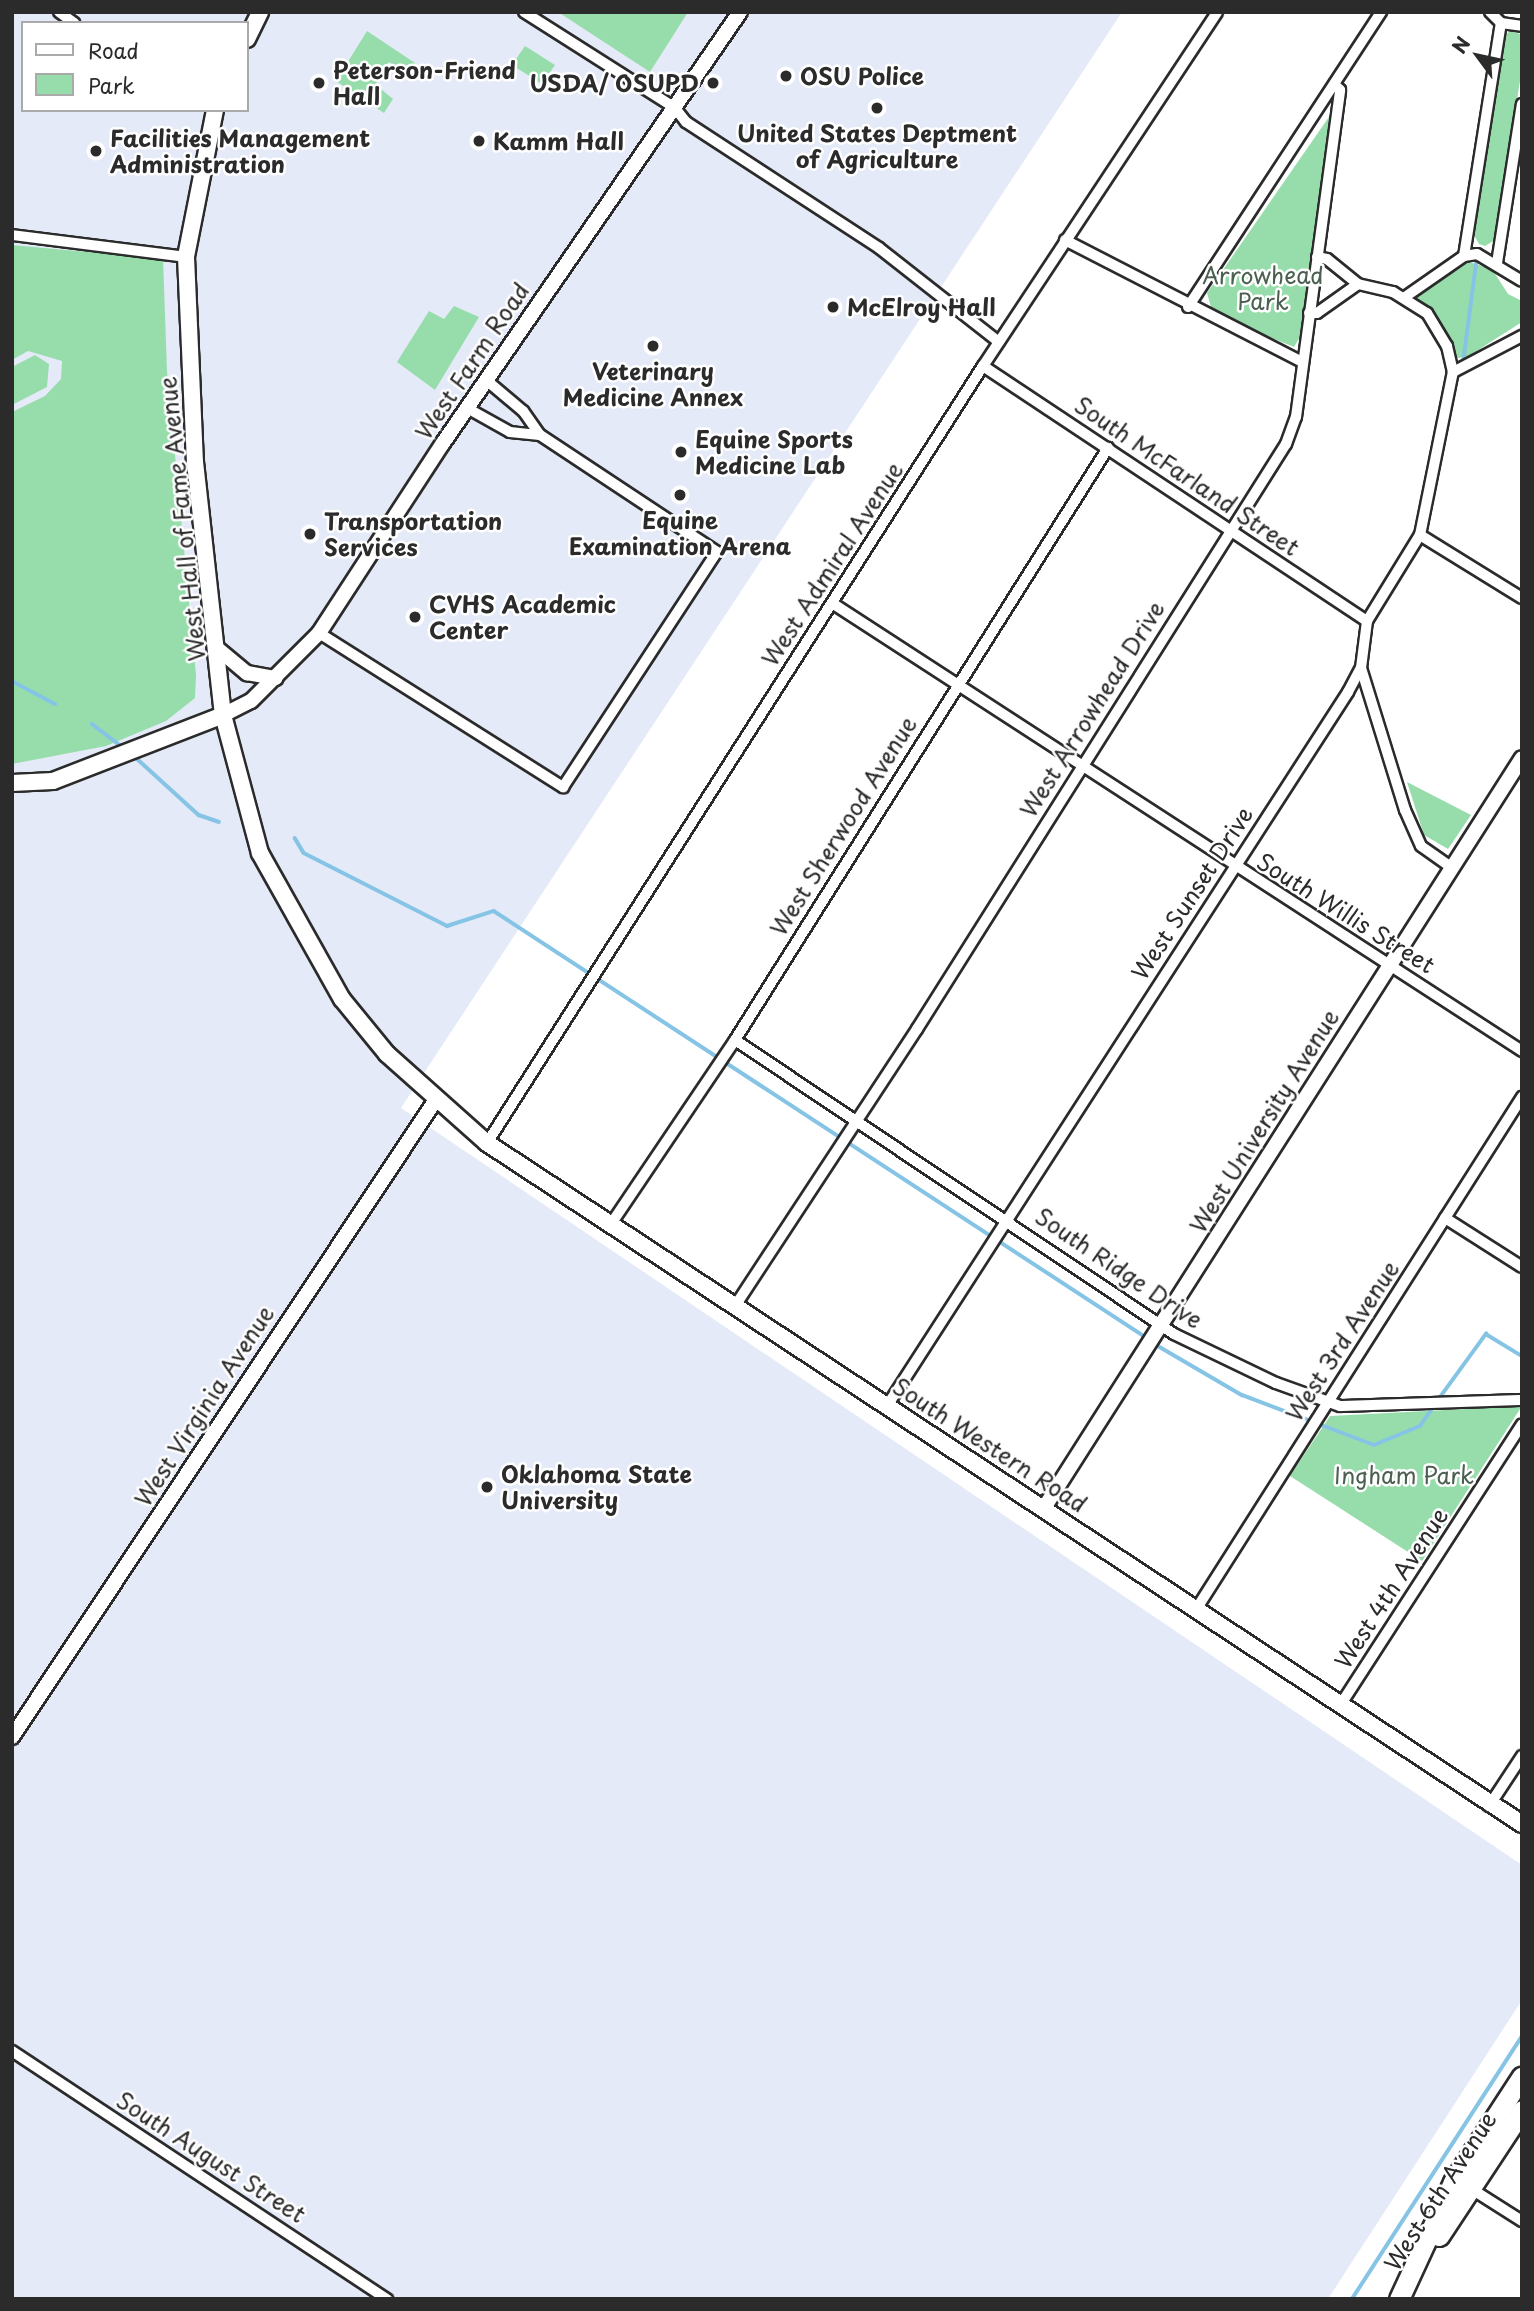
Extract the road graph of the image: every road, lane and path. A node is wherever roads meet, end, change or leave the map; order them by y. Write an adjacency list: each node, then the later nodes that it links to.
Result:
1 (260, 12): 9 (main road)
2 (524, 12): 12 (street)
3 (740, 12): 12 (street, West Farm Road)
4 (1217, 12): 15 (street, West Admiral Avenue)
5 (1381, 12): 10 (street)
6 (1490, 12): 7 (street)
7 (1501, 23): 8 (street); 16 (street)
8 (1522, 26)
9 (248, 37)
10 (1334, 84): 18 (street, West Arrowhead Drive); 23 (street)
11 (1522, 104): 19 (street)
12 (675, 108): 26 (street); 30 (street, West Farm Road)
13 (215, 112): 17 (main road, West Hall of Fame Avenue)
14 (12, 235): 17 (street)
15 (1065, 240): 23 (street); 26 (street, West Admiral Avenue)
16 (1464, 256): 19 (street); 22 (street)
17 (186, 257): 40 (main road, West Hall of Fame Avenue)
18 (1317, 257): 21 (street); 24 (street, West Arrowhead Drive)
19 (1497, 263): 20 (street)
20 (1522, 281)
21 (1358, 284): 22 (street); 24 (street)
22 (1405, 298): 29 (street, West Sunset Drive)
23 (1188, 307): 27 (street)
24 (1309, 313): 27 (street, West Arrowhead Drive)
25 (1522, 335): 29 (street)
26 (999, 342): 28 (street, West Admiral Avenue)
27 (1302, 362): 34 (street, West Arrowhead Drive)
28 (983, 366): 33 (street, South McFarland Street); 37 (street, West Admiral Avenue)
29 (1453, 372): 35 (street, West Sunset Drive)
30 (486, 380): 31 (street, West Farm Road); 32 (street)
31 (467, 408): 32 (street); 39 (street, West Farm Road)
32 (540, 435): 39 (street)
33 (1108, 448): 34 (street, South McFarland Street); 43 (street, West Sherwood Avenue)
34 (1232, 530): 38 (street, South McFarland Street); 46 (street, West Arrowhead Drive)
35 (1420, 535): 36 (street); 38 (street, West Sunset Drive)
36 (1522, 598)
37 (832, 603): 43 (street, South Willis Street); 56 (street, West Admiral Avenue)
38 (1367, 621): 41 (street, West Sunset Drive)
39 (319, 633): 42 (street, West Farm Road)
40 (218, 649): 42 (street); 44 (main road, West Hall of Fame Avenue)
41 (1361, 668): 48 (street, West Sunset Drive); 49 (street)
42 (276, 678): 44 (street, West Farm Road)
43 (956, 684): 46 (street, South Willis Street); 51 (street, West Sherwood Avenue)
44 (223, 715): 47 (main road); 54 (main road, West Hall of Fame Avenue)
45 (1522, 758): 49 (street, West University Avenue)
46 (1080, 768): 48 (street, South Willis Street); 55 (street, West Arrowhead Drive)
47 (12, 783)
48 (1233, 867): 50 (street, South Willis Street); 58 (street, West Sunset Drive)
49 (1452, 868): 50 (street, West University Avenue)
50 (1390, 966): 52 (street, South Willis Street); 62 (street, West University Avenue)
51 (735, 1040): 55 (street, South Ridge Drive); 59 (street, West Sherwood Avenue)
52 (1522, 1051)
53 (1522, 1097): 57 (street, West 3rd Avenue)
54 (435, 1101): 56 (main road, South Western Road); 70 (street, West Virginia Avenue)
55 (857, 1120): 58 (street, South Ridge Drive); 61 (street, West Arrowhead Drive)
56 (487, 1143): 59 (main road, South Western Road)
57 (1445, 1218): 60 (street); 64 (street, West 3rd Avenue)
58 (1008, 1219): 62 (street, South Ridge Drive); 65 (street, West Sunset Drive)
59 (611, 1224): 61 (main road, South Western Road)
60 (1522, 1267)
61 (736, 1306): 65 (main road, South Western Road)
62 (1158, 1330): 64 (street, South Ridge Drive); 67 (street, West University Avenue)
63 (1522, 1400): 64 (street, South Ridge Drive)
64 (1327, 1404): 68 (street, West 3rd Avenue)
65 (887, 1406): 67 (main road, South Western Road)
66 (1522, 1424): 69 (street, West 4th Avenue)
67 (1044, 1508): 68 (main road, South Western Road)
68 (1197, 1608): 69 (main road, South Western Road)
69 (1341, 1704): 72 (main road, South Western Road)
70 (12, 1737)
71 (1522, 1756): 72 (street)
72 (1489, 1806): 73 (main road, South Western Road)
73 (1522, 1824)
74 (12, 2051): 79 (street, South August Street)
75 (1522, 2077): 80 (highway)
76 (1522, 2110): 77 (highway, West 6th Avenue)
77 (1470, 2188): 78 (street); 80 (highway, West 6th Avenue)
78 (1522, 2221)
79 (387, 2299)
80 (1399, 2299)

